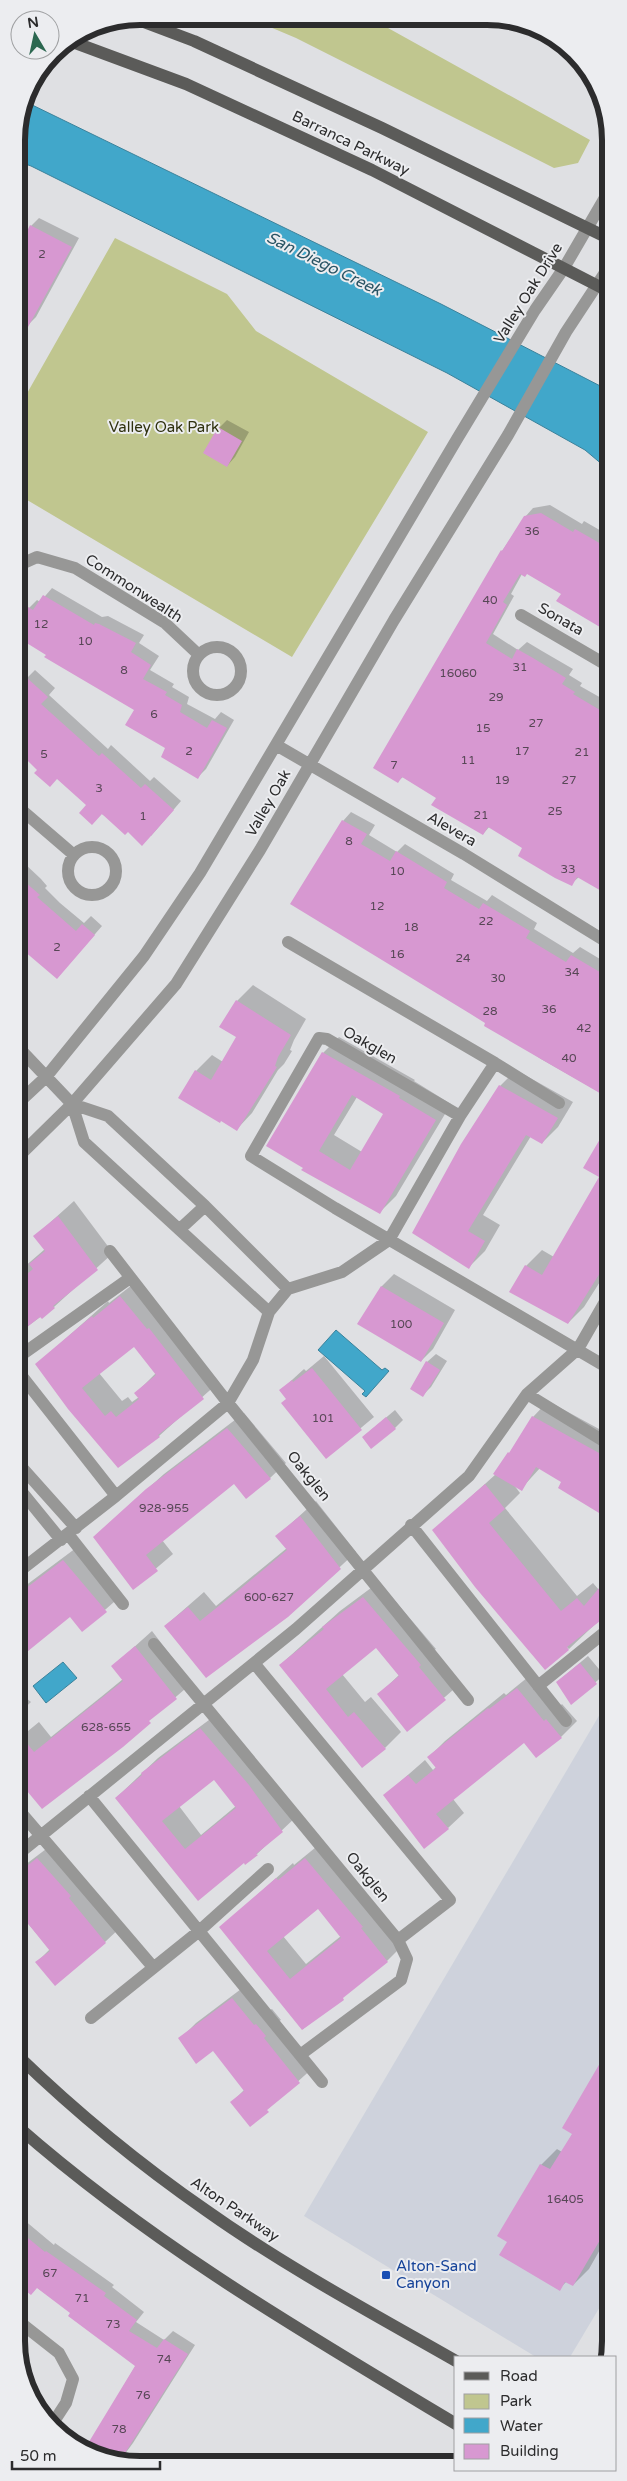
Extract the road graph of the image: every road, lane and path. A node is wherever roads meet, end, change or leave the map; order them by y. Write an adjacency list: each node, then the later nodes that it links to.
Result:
1 (152, 25): 4 (main road, Barranca Parkway)
2 (77, 44): 6 (main road, Barranca Parkway)
3 (602, 203): 4 (street, Valley Oak Drive)
4 (587, 228): 5 (main road, Barranca Parkway); 6 (street, Valley Oak Drive)
5 (602, 235)
6 (564, 268): 8 (main road, Barranca Parkway); 10 (street, Valley Oak Drive)
7 (602, 277): 8 (street)
8 (597, 284): 9 (main road, Barranca Parkway); 16 (street, Valley Oak)
9 (602, 287)
10 (473, 414): 15 (street, Valley Oak)
11 (25, 562): 13 (street, Commonwealth)
12 (521, 615): 14 (street, Sonata)
13 (199, 655)
14 (602, 662)
15 (276, 745): 16 (street, Alevera); 23 (street, Valley Oak)
16 (309, 764): 19 (street, Alevera); 26 (street, Valley Oak)
17 (25, 813): 18 (street)
18 (74, 855)
19 (602, 939)
20 (288, 942): 22 (street)
21 (25, 1055): 23 (street)
22 (495, 1063): 25 (street); 27 (street)
23 (46, 1077): 24 (street, Valley Oak); 26 (street)
24 (25, 1097)
25 (559, 1103)
26 (72, 1104): 28 (street, Valley Oak); 29 (street); 30 (street)
27 (460, 1116): 31 (street); 31 (street, Oakglen)
28 (25, 1150)
29 (205, 1206): 30 (street); 34 (street)
30 (180, 1229): 36 (street)
31 (389, 1240): 34 (street); 37 (street, Oakglen)
32 (110, 1251): 33 (street, Oakglen)
33 (130, 1278): 38 (street); 42 (street, Oakglen)
34 (288, 1289): 36 (street)
35 (602, 1307): 37 (street)
36 (269, 1312): 42 (street)
37 (578, 1349): 39 (street, Oakglen); 41 (street)
38 (25, 1352)
39 (602, 1364)
40 (25, 1380): 46 (street)
41 (528, 1394): 43 (street); 47 (street)
42 (228, 1403): 46 (street); 50 (street, Oakglen)
43 (602, 1440)
44 (25, 1473): 48 (street)
45 (25, 1494): 48 (street)
46 (116, 1496): 48 (street)
47 (411, 1525): 50 (street); 55 (street)
48 (68, 1534): 49 (street); 51 (street)
49 (25, 1568)
50 (365, 1570): 54 (street); 56 (street, Oakglen)
51 (123, 1604)
52 (602, 1634): 55 (street)
53 (154, 1644): 57 (street, Oakglen)
54 (254, 1663): 57 (street); 65 (street)
55 (538, 1686): 58 (street)
56 (468, 1700)
57 (204, 1703): 59 (street); 65 (street, Oakglen)
58 (566, 1721)
59 (89, 1796): 61 (street); 64 (street)
60 (25, 1818): 61 (street)
61 (40, 1836): 62 (street); 66 (street)
62 (25, 1848)
63 (268, 1869): 64 (street)
64 (198, 1932): 66 (street); 68 (street)
65 (398, 1940): 68 (street, Oakglen)
66 (153, 1967): 67 (street)
67 (91, 2018)
68 (300, 2055): 70 (street)
69 (25, 2062): 73 (main road, Alton Parkway)
70 (322, 2082)
71 (25, 2133): 75 (main road)
72 (25, 2326): 74 (street)
73 (454, 2360)
74 (56, 2419)
75 (454, 2423)

